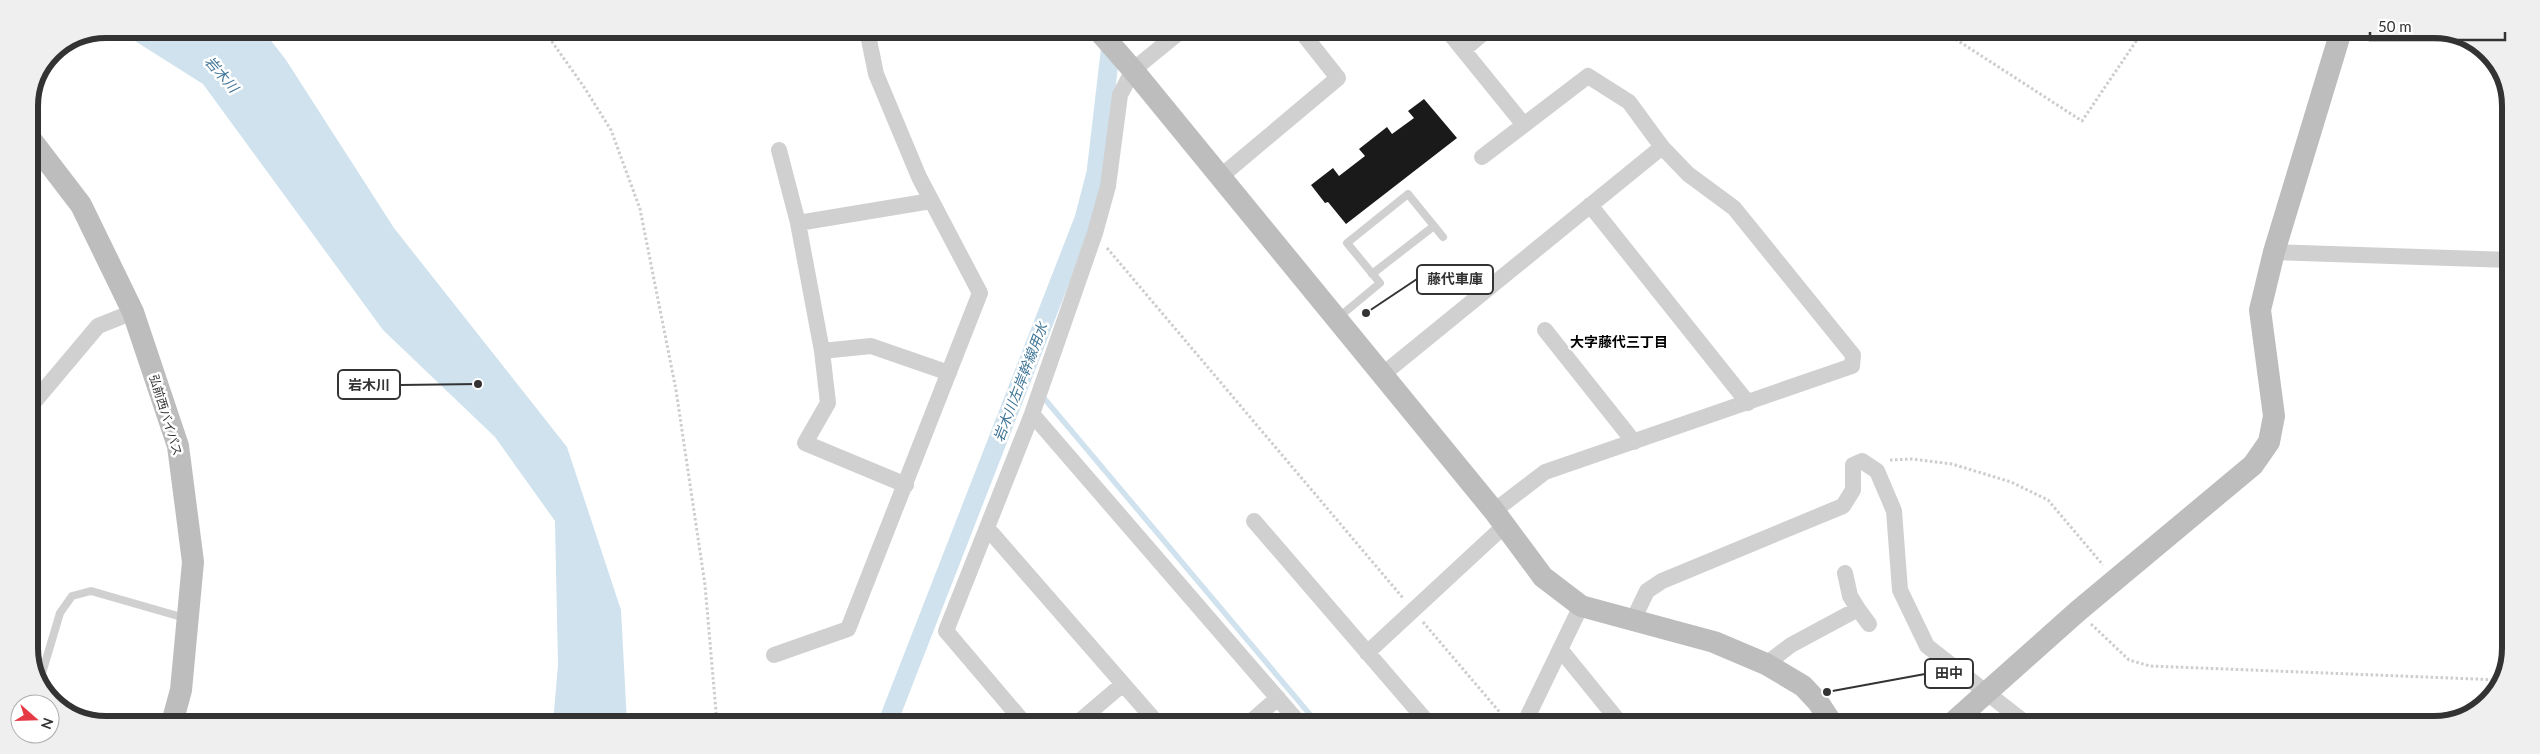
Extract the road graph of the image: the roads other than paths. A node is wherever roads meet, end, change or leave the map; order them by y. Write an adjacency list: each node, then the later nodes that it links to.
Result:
1 (869, 38): 16 (street)
2 (1105, 38): 9 (street)
3 (1172, 38): 9 (street)
4 (1306, 38): 15 (street)
5 (1453, 38): 8 (street)
6 (1477, 38): 8 (street)
7 (2339, 38): 21 (street)
8 (1463, 50): 10 (street)
9 (1133, 70): 15 (street); 32 (street)
10 (1524, 125): 11 (street); 14 (street)
11 (1662, 147): 17 (street); 31 (street)
12 (37, 148): 24 (street, 弘前西バイパス)
13 (779, 150): 18 (street)
14 (1482, 157)
15 (1220, 177): 25 (street)
16 (931, 201): 18 (street); 28 (street)
17 (1590, 205): 29 (street); 31 (street)
18 (798, 223): 27 (street)
19 (1434, 226): 20 (lane); 23 (lane); 23 (lane)
20 (1443, 237)
21 (2274, 252): 22 (street); 50 (street)
22 (2502, 260)
23 (1372, 274): 25 (lane)
24 (133, 312): 30 (street); 41 (street, 弘前西バイパス)
25 (1336, 319): 29 (street)
26 (1545, 330): 33 (street)
27 (822, 351): 28 (street); 34 (street)
28 (949, 374): 34 (street)
29 (1382, 375): 35 (street)
30 (38, 398)
31 (1748, 403): 33 (street)
32 (1032, 414): 37 (street); 51 (street)
33 (1634, 442): 35 (street)
34 (906, 485): 46 (street)
35 (1499, 519): 39 (street); 45 (street)
36 (1254, 521): 45 (street)
37 (988, 529): 49 (street); 53 (street)
38 (1845, 573): 40 (street)
39 (1581, 606): 42 (street); 44 (street)
40 (1858, 609): 43 (street); 47 (street)
41 (188, 619): 48 (lane); 52 (street, 弘前西バイパス)
42 (1634, 620): 47 (street); 50 (street)
43 (1869, 624)
44 (1560, 649): 59 (street); 60 (street)
45 (1367, 653): 58 (street)
46 (774, 655)
47 (1766, 664): 61 (street)
48 (42, 673)
49 (1123, 684): 54 (street); 55 (street)
50 (1984, 693): 62 (street); 63 (street)
51 (1278, 698): 56 (street); 57 (street)
52 (174, 716)
53 (1018, 716)
54 (1085, 716)
55 (1151, 716)
56 (1257, 716)
57 (1293, 716)
58 (1422, 716)
59 (1528, 716)
60 (1615, 716)
61 (1827, 716)
62 (1960, 716)
63 (2016, 716)

